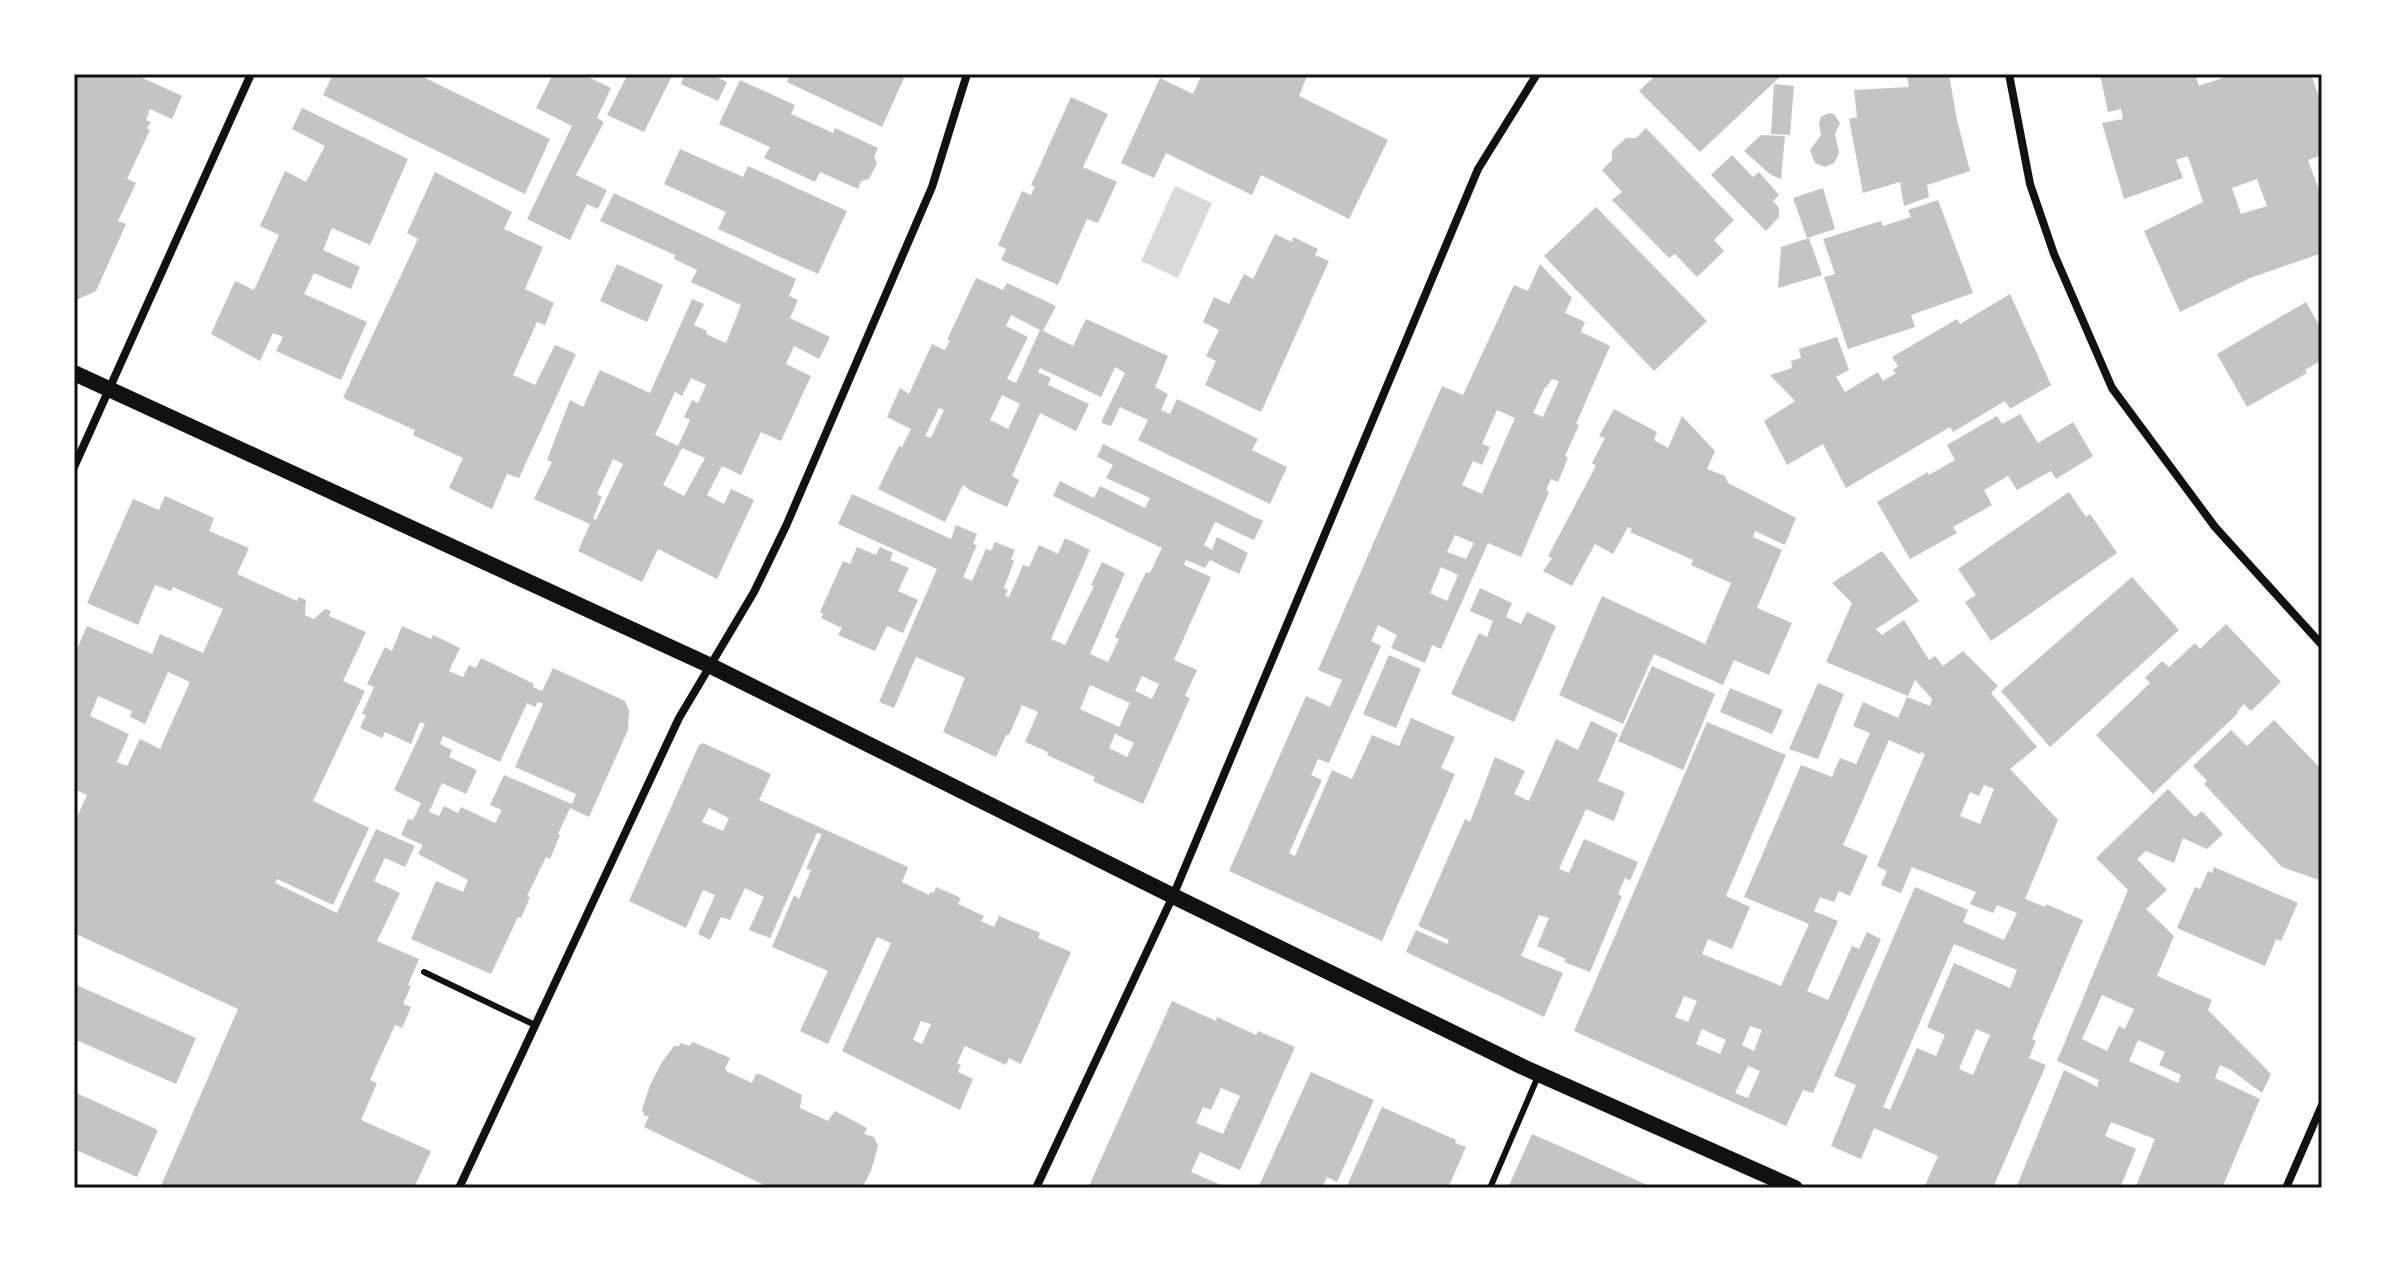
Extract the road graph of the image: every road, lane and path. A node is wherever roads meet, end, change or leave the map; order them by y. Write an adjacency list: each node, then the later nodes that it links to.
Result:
1 (251, 74): 6 (street)
2 (967, 74): 9 (street)
3 (1537, 74): 10 (street)
4 (2009, 74): 8 (street)
5 (74, 373): 6 (main road)
6 (108, 388): 7 (street); 9 (main road)
7 (74, 467)
8 (2322, 645)
9 (711, 666): 10 (main road); 12 (street)
10 (1173, 896): 13 (main road); 16 (street)
11 (424, 972): 12 (lane)
12 (535, 1025): 15 (street)
13 (1539, 1074): 17 (lane); 18 (main road)
14 (2322, 1105): 19 (street)
15 (459, 1188)
16 (1036, 1188)
17 (1490, 1188)
18 (1795, 1188)
19 (2286, 1188)

